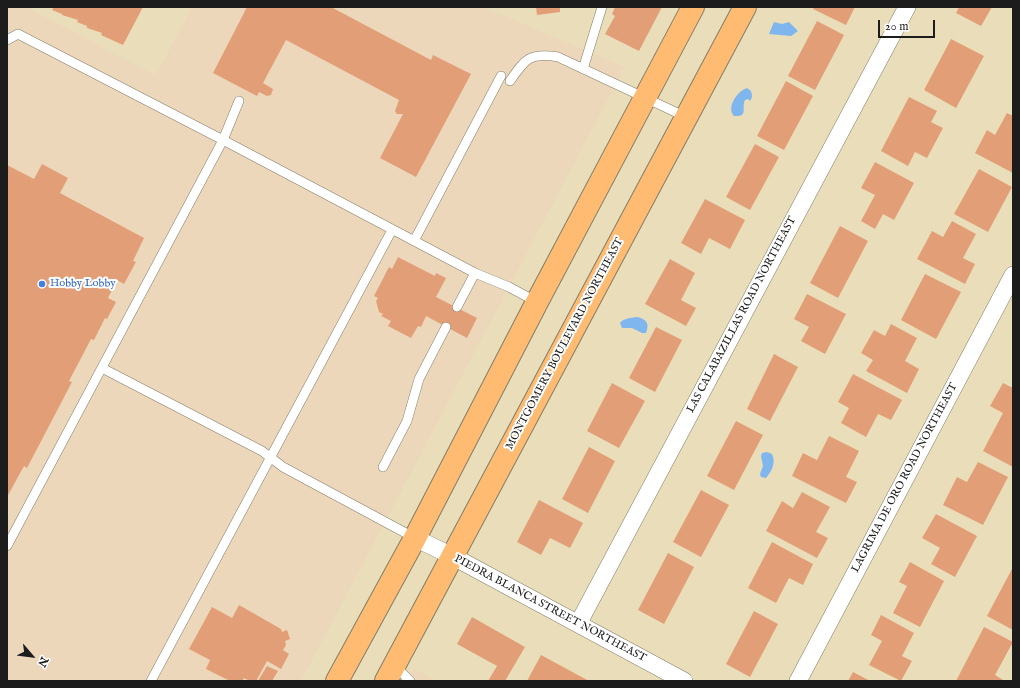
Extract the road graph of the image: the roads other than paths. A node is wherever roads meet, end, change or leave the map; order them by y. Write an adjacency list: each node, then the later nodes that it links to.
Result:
1 (602, 7): 6 (lane)
2 (693, 7): 9 (main road)
3 (744, 7): 11 (main road, MONTGOMERY BOULEVARD NORTHEAST)
4 (907, 7): 26 (street, LAS CALABAZILLAS ROAD NORTHEAST)
5 (7, 40): 12 (lane)
6 (583, 69): 8 (lane); 9 (lane)
7 (501, 76): 14 (lane)
8 (510, 81)
9 (646, 97): 11 (lane); 17 (main road)
10 (239, 101): 12 (lane)
11 (686, 117): 25 (main road, MONTGOMERY BOULEVARD NORTHEAST)
12 (223, 140): 13 (lane); 20 (lane)
13 (392, 230): 14 (lane); 21 (lane)
14 (414, 241): 15 (lane)
15 (475, 273): 17 (lane); 18 (lane)
16 (1013, 276): 32 (street, LAGRIMA DE ORO ROAD NORTHEAST)
17 (537, 302): 23 (main road)
18 (457, 307)
19 (446, 327): 22 (lane)
20 (102, 368): 21 (lane); 24 (lane)
21 (270, 457): 23 (lane); 28 (lane)
22 (383, 467)
23 (415, 538): 25 (street, PIEDRA BLANCA STREET NORTHEAST); 29 (main road)
24 (7, 546)
25 (452, 556): 26 (street, PIEDRA BLANCA STREET NORTHEAST); 27 (main road, MONTGOMERY BOULEVARD NORTHEAST)
26 (578, 624): 31 (street, PIEDRA BLANCA STREET NORTHEAST)
27 (390, 673): 30 (lane)
28 (151, 681)
29 (337, 681)
30 (410, 681)
31 (684, 681)
32 (798, 681)

